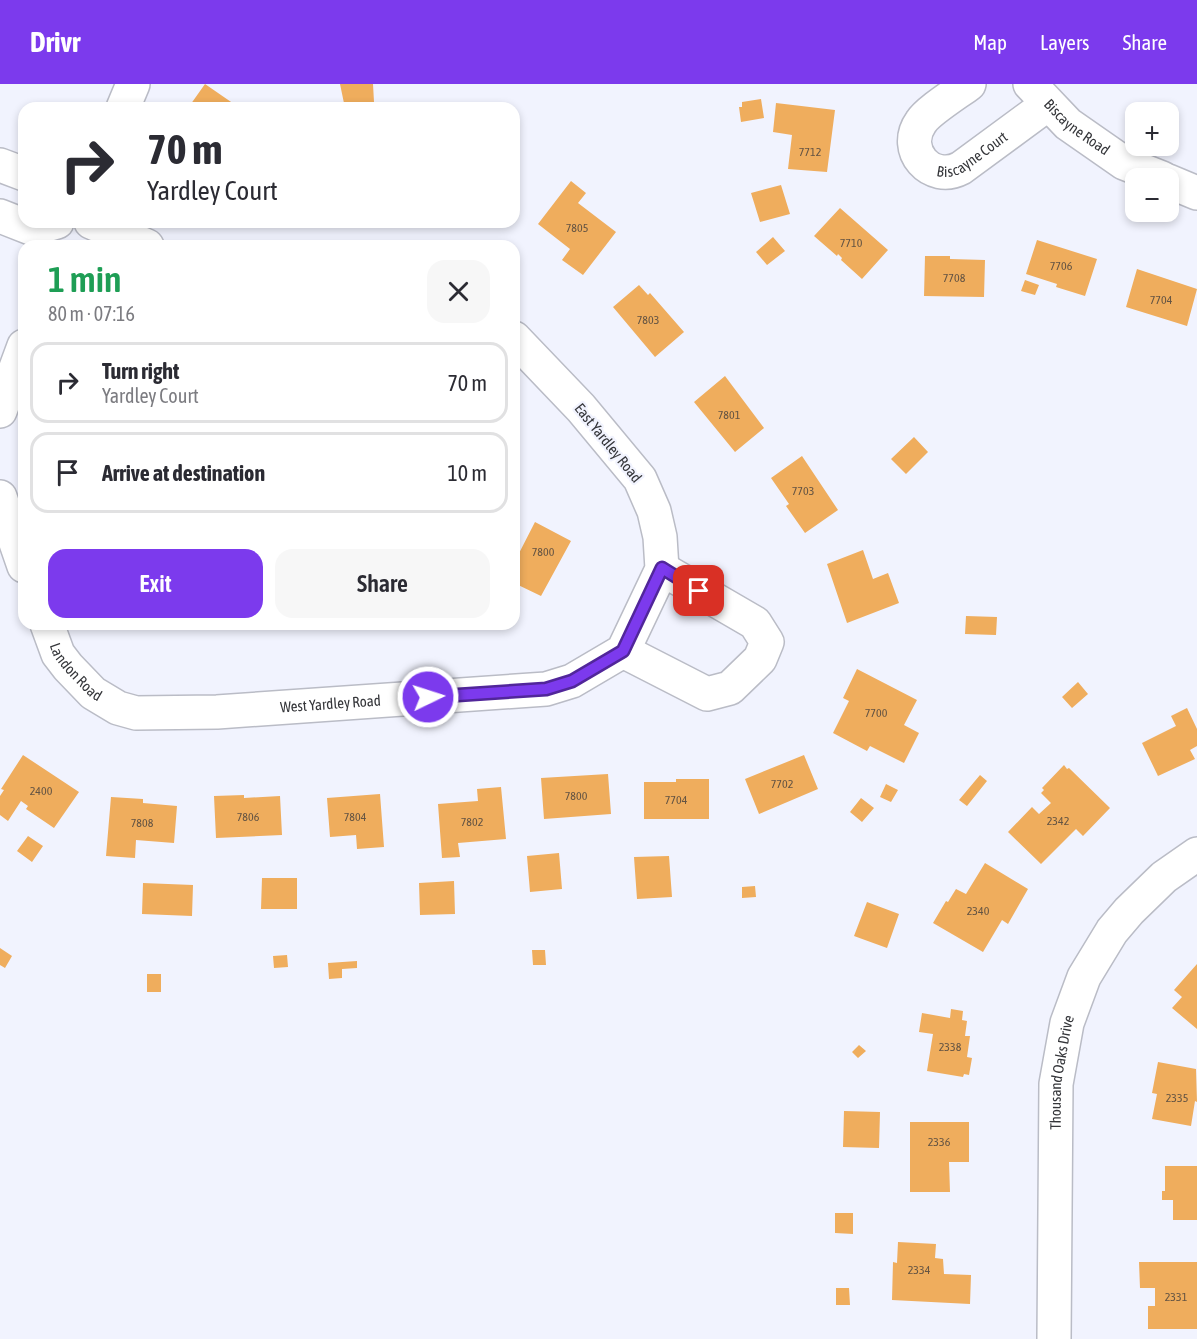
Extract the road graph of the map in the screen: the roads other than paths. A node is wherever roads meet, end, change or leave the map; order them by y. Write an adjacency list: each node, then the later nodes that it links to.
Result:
1 (133, 84): 4 (street)
2 (969, 84): 3 (street, Biscayne Court)
3 (1039, 94): 6 (street, Biscayne Road)
4 (126, 102)
5 (0, 165): 7 (street)
6 (1137, 168)
7 (18, 172)
8 (1179, 185): 9 (street)
9 (1197, 192)
10 (0, 216): 11 (street)
11 (18, 223)
12 (106, 228): 13 (street)
13 (133, 240)
14 (520, 344): 19 (street, East Yardley Road)
15 (18, 362): 16 (street)
16 (0, 411)
17 (0, 497): 18 (street)
18 (18, 549)
19 (662, 568): 21 (street); 21 (street)
20 (49, 630): 22 (street, Landon Road)
21 (623, 651): 22 (street, West Yardley Road)
22 (118, 708)
23 (1197, 854): 24 (street, Thousand Oaks Drive)
24 (1054, 1339)

